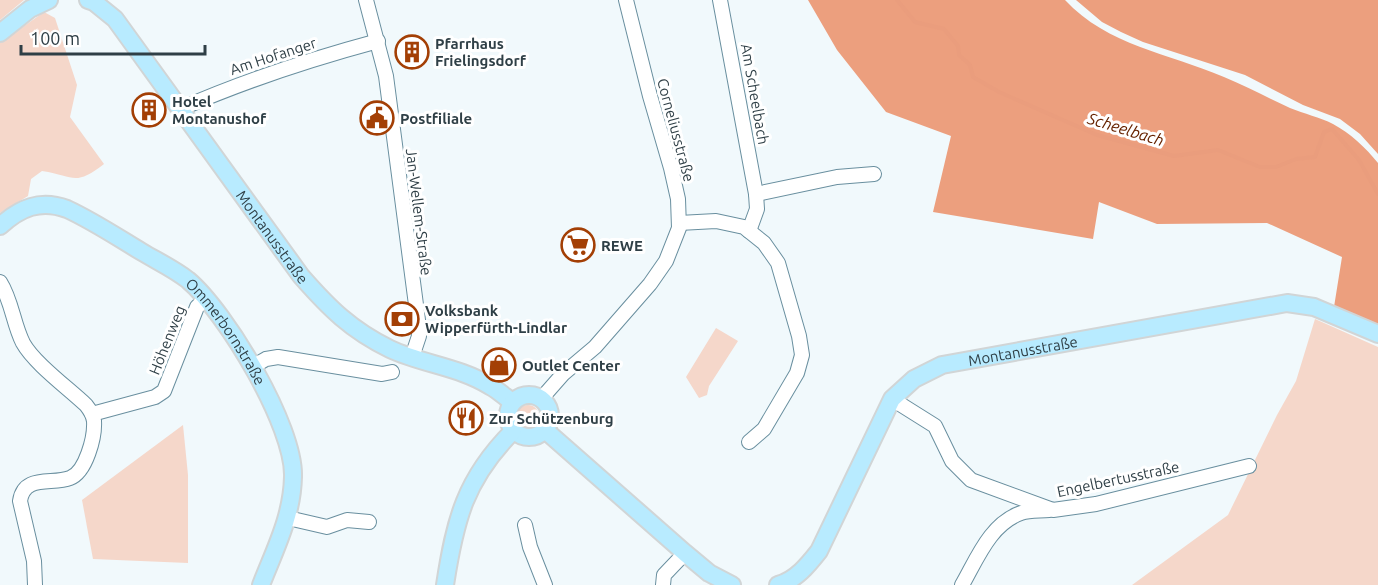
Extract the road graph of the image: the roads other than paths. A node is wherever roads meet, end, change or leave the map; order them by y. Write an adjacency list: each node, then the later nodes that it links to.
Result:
1 (49, 0): 6 (main road)
2 (88, 0): 8 (main road, Montanusstraße)
3 (366, 0): 7 (street, Jan-Wellem-Straße)
4 (626, 0): 11 (street, Corneliusstraße)
5 (720, 0): 10 (street, Am Scheelbach)
6 (0, 33)
7 (378, 41): 8 (street, Am Hofanger); 17 (street, Jan-Wellem-Straße)
8 (180, 109): 17 (main road, Montanusstraße)
9 (874, 174): 10 (street)
10 (756, 194): 13 (street, Am Scheelbach)
11 (679, 223): 13 (street); 20 (street, Corneliusstraße)
12 (0, 226): 15 (main road, Ommerbornstraße)
13 (749, 231): 26 (street)
14 (0, 282): 23 (street)
15 (205, 299): 18 (main road, Ommerbornstraße); 23 (street, Höhenweg)
16 (1378, 334): 21 (main road, Montanusstraße)
17 (412, 357): 22 (main road, Montanusstraße)
18 (252, 367): 19 (street); 29 (main road, Ommerbornstraße)
19 (392, 372)
20 (541, 399): 22 (main road); 24 (main road)
21 (892, 399): 28 (street, Engelbertusstraße); 39 (main road, Montanusstraße)
22 (512, 402): 25 (main road)
23 (92, 414): 33 (street)
24 (545, 430): 25 (main road); 32 (main road)
25 (513, 431): 35 (main road)
26 (749, 442)
27 (1249, 466): 28 (street, Engelbertusstraße)
28 (1053, 510): 40 (street)
29 (288, 518): 30 (street); 34 (main road, Ommerbornstraße)
30 (369, 522)
31 (525, 525): 36 (street)
32 (685, 553): 37 (street); 38 (main road)
33 (34, 585)
34 (261, 585)
35 (445, 585)
36 (545, 585)
37 (663, 585)
38 (732, 585)
39 (778, 585)
40 (962, 585)

